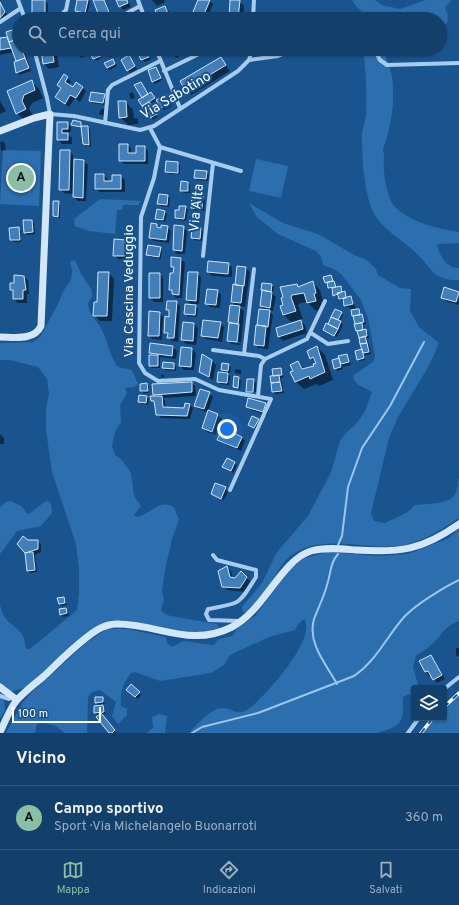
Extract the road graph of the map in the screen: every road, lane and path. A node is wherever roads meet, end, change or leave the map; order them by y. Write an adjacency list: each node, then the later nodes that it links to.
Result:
1 (18, 0): 6 (street)
2 (68, 0): 9 (street)
3 (138, 0): 5 (street)
4 (254, 0): 12 (street)
5 (140, 6): 10 (street); 11 (street)
6 (21, 8): 7 (street); 8 (street)
7 (15, 12)
8 (22, 12)
9 (64, 12)
10 (129, 12)
11 (142, 12)
12 (253, 12)
13 (12, 14): 14 (street)
14 (0, 22)
15 (36, 56): 26 (street)
16 (159, 56): 21 (street)
17 (195, 56): 24 (street)
18 (250, 56): 22 (street)
19 (278, 56): 22 (street)
20 (378, 56): 23 (street)
21 (160, 60): 24 (street); 27 (street)
22 (249, 60): 25 (street, Via Sabotino)
23 (459, 63)
24 (164, 71): 25 (street)
25 (180, 108): 28 (street, Via Sabotino)
26 (50, 114): 27 (street, Via Sabotino); 29 (main road); 37 (main road)
27 (105, 123): 28 (street, Via Sabotino)
28 (150, 128): 30 (street)
29 (0, 130)
30 (160, 147): 31 (street); 42 (street, Via Cascina Veduggio)
31 (213, 163): 32 (street); 33 (street, Via Alta)
32 (241, 171)
33 (203, 256)
34 (254, 269): 40 (street)
35 (325, 301): 36 (street)
36 (311, 333): 38 (street); 41 (street)
37 (0, 337)
38 (348, 341)
39 (213, 350): 40 (street)
40 (244, 354): 41 (street)
41 (265, 359): 42 (street)
42 (258, 396): 43 (street)
43 (230, 490)
44 (459, 524): 46 (main road)
45 (213, 555): 46 (street)
46 (241, 621): 51 (main road)
47 (459, 677): 49 (street)
48 (0, 687): 51 (main road)
49 (447, 687)
50 (0, 696): 51 (street)
51 (15, 698): 53 (main road)
52 (417, 721): 54 (street)
53 (0, 732)
54 (408, 733)

